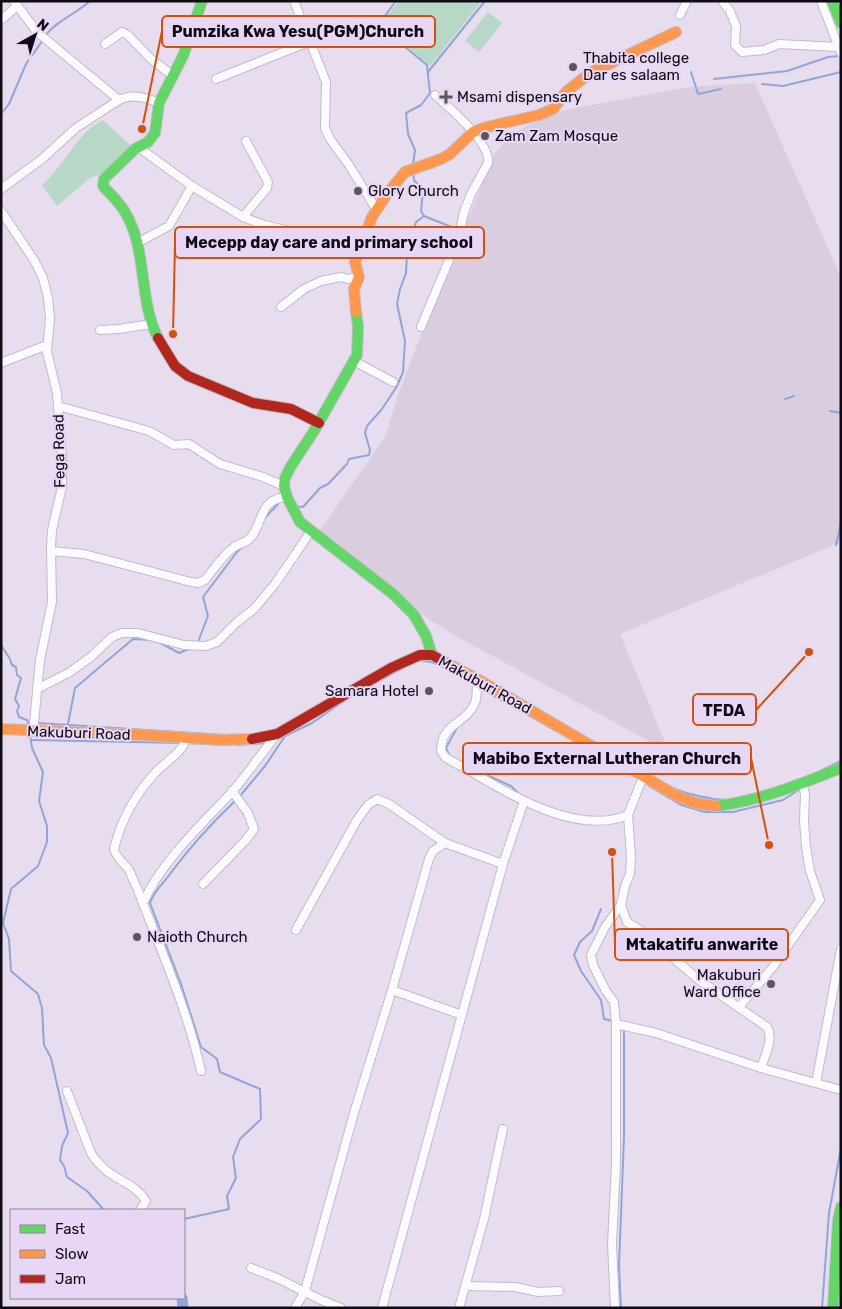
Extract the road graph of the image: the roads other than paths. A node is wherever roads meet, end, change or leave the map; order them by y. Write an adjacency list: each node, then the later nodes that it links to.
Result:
1 (202, 1): 15 (street)
2 (294, 1): 12 (street)
3 (687, 1): 8 (street)
4 (722, 1): 14 (street)
5 (821, 1): 14 (street)
6 (832, 1): 10 (street)
7 (15, 3): 9 (street); 18 (street)
8 (680, 15)
9 (1, 20)
10 (841, 23)
11 (676, 32): 20 (street)
12 (311, 41): 16 (street); 25 (street)
13 (105, 44): 15 (street)
14 (839, 50)
15 (173, 76): 19 (street)
16 (216, 79)
17 (435, 95): 20 (street)
18 (119, 100): 19 (street); 24 (street)
19 (159, 103): 22 (street)
20 (473, 132): 25 (street); 33 (street)
21 (246, 141): 27 (street)
22 (138, 147): 23 (street); 28 (street)
23 (192, 186): 27 (street); 28 (street)
24 (1, 189)
25 (376, 209): 29 (street)
26 (1, 211): 35 (street, Fega Road)
27 (244, 217): 29 (street)
28 (137, 243): 32 (street)
29 (357, 256): 30 (street)
30 (359, 277): 31 (street); 36 (street)
31 (280, 307)
32 (151, 324): 34 (street); 40 (street)
33 (421, 327)
34 (100, 330)
35 (47, 345): 37 (street); 39 (street, Fega Road)
36 (354, 361): 38 (street); 40 (street)
37 (1, 363)
38 (393, 382)
39 (58, 406): 41 (street); 44 (street, Fega Road)
40 (319, 423): 41 (street)
41 (284, 486): 42 (street)
42 (287, 497): 43 (street); 44 (street)
43 (311, 531): 45 (street); 47 (street)
44 (51, 551): 47 (street, Fega Road)
45 (432, 655): 46 (street, Makuburi Road); 50 (street, Makuburi Road)
46 (479, 680): 53 (street, Makuburi Road); 56 (street)
47 (37, 690): 49 (street, Fega Road)
48 (1, 729): 49 (street, Makuburi Road)
49 (34, 732): 51 (street, Makuburi Road)
50 (277, 734): 51 (street, Makuburi Road); 55 (street)
51 (186, 739): 61 (street)
52 (841, 768): 54 (street, Makuburi Road)
53 (643, 777): 54 (street, Makuburi Road); 57 (street)
54 (802, 783): 66 (street)
55 (232, 791): 60 (street); 61 (street)
56 (524, 801): 57 (street); 59 (street)
57 (628, 815): 62 (street)
58 (445, 843): 59 (street); 63 (street); 65 (street)
59 (502, 864): 67 (street)
60 (203, 884)
61 (142, 903): 70 (street)
62 (621, 905): 66 (street); 68 (street)
63 (296, 930)
64 (841, 949): 71 (street)
65 (392, 990): 67 (street); 79 (street)
66 (739, 1007): 69 (street)
67 (462, 1014): 84 (street)
68 (616, 1024): 69 (street); 86 (street)
69 (761, 1068): 71 (street)
70 (201, 1071)
71 (816, 1083): 72 (street)
72 (841, 1090)
73 (67, 1091): 76 (street)
74 (503, 1129): 78 (street)
75 (841, 1207): 81 (street)
76 (141, 1209)
77 (251, 1268): 79 (street)
78 (465, 1286): 80 (street); 85 (street)
79 (305, 1291): 82 (street); 83 (street)
80 (559, 1291)
81 (835, 1302)
82 (295, 1308)
83 (341, 1308)
84 (382, 1308)
85 (459, 1308)
86 (615, 1308)

